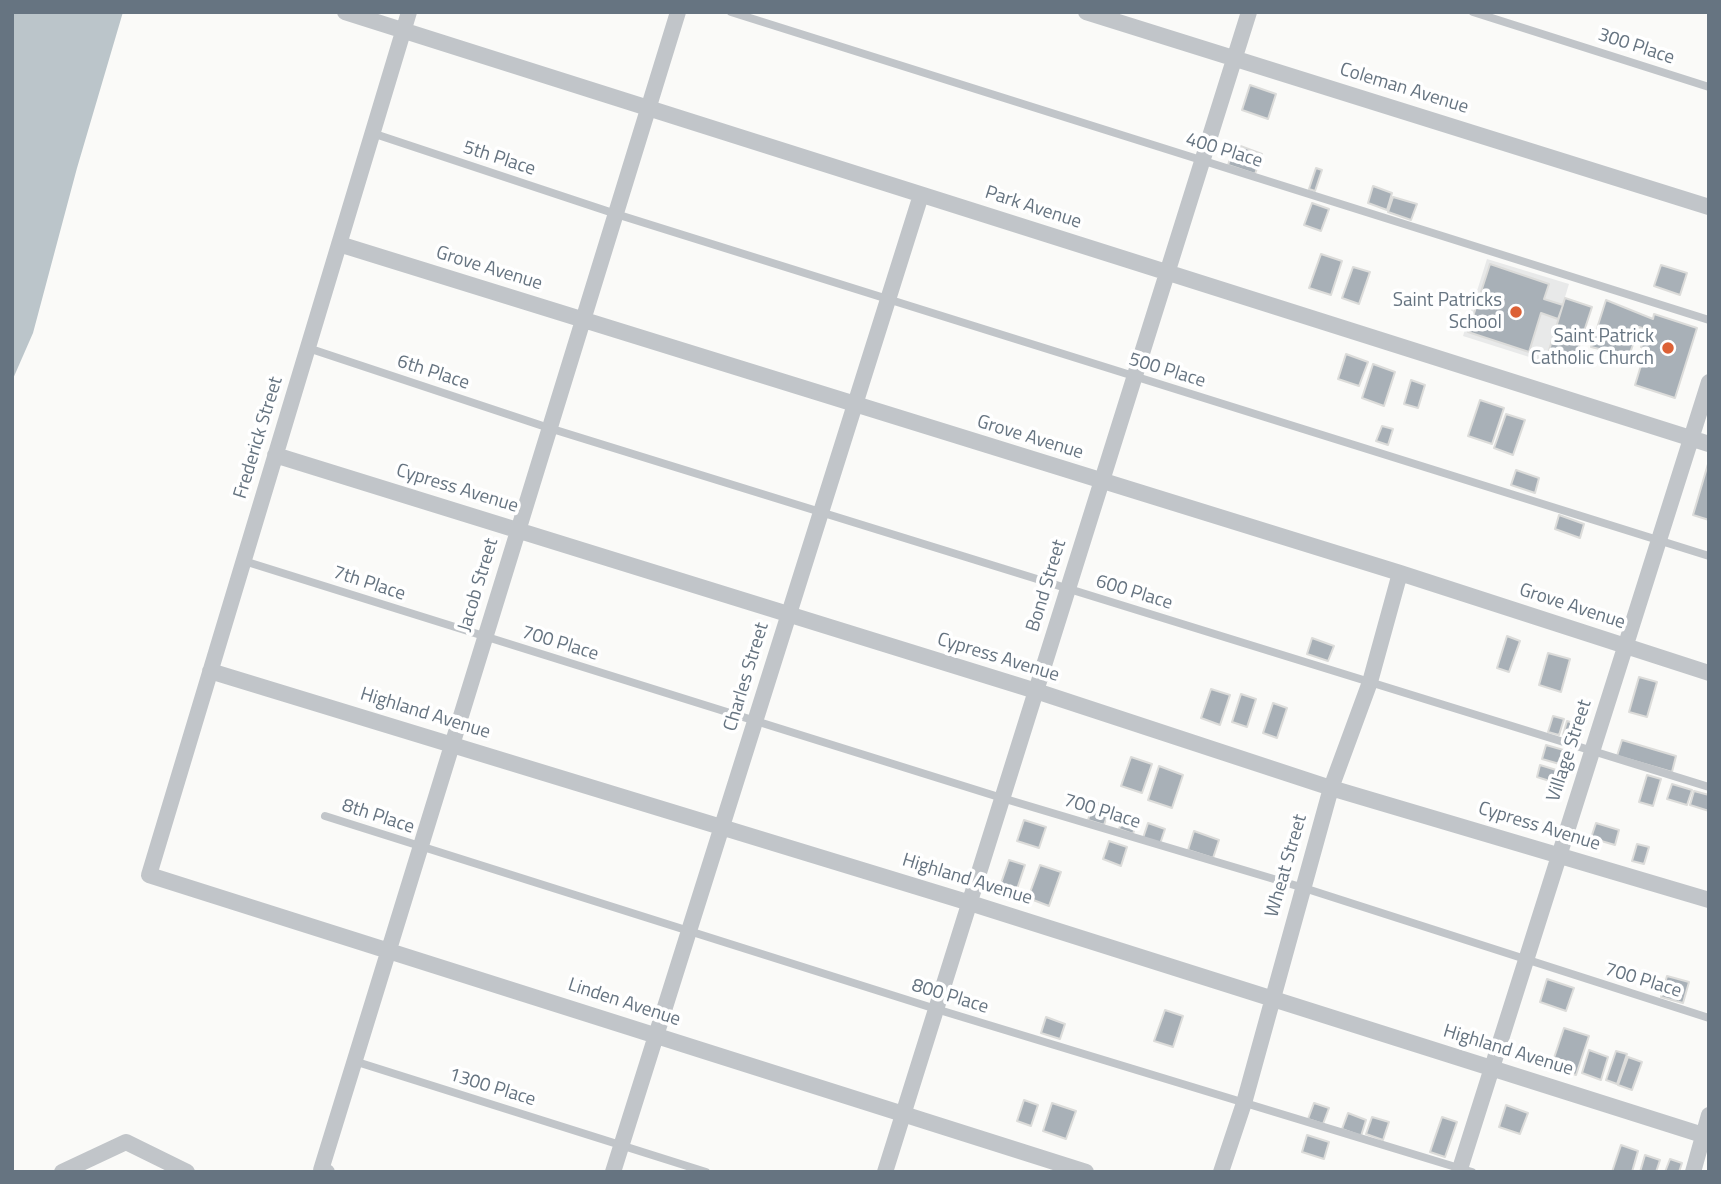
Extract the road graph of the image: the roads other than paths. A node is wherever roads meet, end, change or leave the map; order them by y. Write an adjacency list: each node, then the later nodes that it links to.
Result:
1 (345, 12): 8 (street, Park Avenue)
2 (409, 12): 8 (street, Frederick Street)
3 (678, 12): 11 (street, Jacob Street)
4 (731, 12): 13 (lane, 400 Place)
5 (1086, 12): 9 (street, Coleman Avenue)
6 (1249, 12): 9 (street, Bond Street)
7 (1473, 12): 10 (lane, 300 Place)
8 (403, 30): 11 (street, Park Avenue); 12 (street, Frederick Street)
9 (1235, 59): 13 (street, Bond Street); 15 (street, Coleman Avenue)
10 (1709, 87)
11 (648, 108): 14 (street, Park Avenue); 16 (street, Jacob Street)
12 (372, 133): 16 (lane, 5th Place); 17 (street, Frederick Street)
13 (1203, 161): 18 (street, Bond Street); 21 (lane, 400 Place)
14 (921, 195): 18 (street, Park Avenue); 19 (street, Charles Street)
15 (1709, 207)
16 (616, 214): 19 (lane, 500 Place); 20 (street, Jacob Street)
17 (339, 244): 20 (street, Grove Avenue); 22 (street, Frederick Street)
18 (1167, 273): 23 (street, Bond Street); 27 (street, Park Avenue)
19 (888, 300): 23 (lane, 500 Place); 25 (street, Charles Street)
20 (583, 320): 25 (street, Grove Avenue); 26 (street, Jacob Street)
21 (1709, 320)
22 (308, 348): 26 (lane, 6th Place); 29 (street, Frederick Street)
23 (1135, 377): 30 (street, Bond Street); 33 (lane, 500 Place)
24 (1709, 382): 27 (street, Village Street)
25 (854, 405): 30 (street, Grove Avenue); 31 (street, Charles Street)
26 (549, 428): 31 (lane, 600 Place); 32 (street, Jacob Street)
27 (1691, 439): 28 (street, Park Avenue); 33 (street, Village Street)
28 (1709, 444)
29 (275, 455): 32 (street, Cypress Avenue); 35 (street, Frederick Street)
30 (1101, 483): 36 (street, Grove Avenue); 37 (street, Bond Street)
31 (821, 512): 37 (lane, 600 Place); 38 (street, Charles Street)
32 (518, 530): 38 (street, Cypress Avenue); 39 (street, Jacob Street)
33 (1659, 541): 34 (lane, 500 Place); 40 (street, Village Street)
34 (1709, 556)
35 (243, 561): 39 (lane, 7th Place); 41 (street, Frederick Street)
36 (1400, 573): 40 (street, Grove Avenue); 43 (street, Wheat Street)
37 (1068, 589): 43 (lane, 600 Place); 44 (street, Bond Street)
38 (788, 614): 44 (street, Cypress Avenue); 45 (street, Charles Street)
39 (485, 638): 45 (lane, 700 Place); 46 (street, Jacob Street)
40 (1625, 646): 42 (street, Grove Avenue); 47 (street, Village Street)
41 (211, 671): 46 (street, Highland Avenue); 55 (street, Frederick Street)
42 (1709, 673)
43 (1370, 682): 47 (lane, 600 Place); 49 (street, Wheat Street)
44 (1036, 691): 49 (street, Cypress Avenue); 50 (street, Bond Street)
45 (755, 722): 50 (lane, 700 Place); 52 (street, Charles Street)
46 (452, 744): 52 (street, Highland Avenue); 53 (street, Jacob Street)
47 (1592, 751): 48 (lane, 600 Place); 54 (street, Village Street)
48 (1709, 787)
49 (1331, 788): 54 (street, Cypress Avenue); 56 (street, Wheat Street)
50 (1002, 798): 56 (lane, 700 Place); 58 (street, Bond Street)
51 (325, 816): 53 (lane, 8th Place)
52 (722, 827): 58 (street, Highland Avenue); 59 (street, Charles Street)
53 (420, 848): 59 (lane, 800 Place); 60 (street, Jacob Street)
54 (1560, 854): 57 (street, Cypress Avenue); 61 (street, Village Street)
55 (149, 875): 60 (street, Linden Avenue)
56 (1304, 888): 61 (lane, 700 Place); 62 (street, Wheat Street)
57 (1709, 900)
58 (970, 902): 62 (street, Highland Avenue); 63 (street, Bond Street)
59 (690, 929): 63 (lane, 800 Place); 65 (street, Charles Street)
60 (388, 951): 65 (street, Linden Avenue); 66 (street, Jacob Street)
61 (1526, 961): 64 (lane, 700 Place); 67 (street, Village Street)
62 (1270, 1000): 67 (street, Highland Avenue); 68 (street, Wheat Street)
63 (936, 1009): 68 (lane, 800 Place); 69 (street, Bond Street)
64 (1709, 1018)
65 (656, 1036): 69 (street, Linden Avenue); 72 (street, Charles Street)
66 (354, 1061): 72 (lane, 1300 Place); 74 (street, Jacob Street)
67 (1492, 1068): 71 (street, Highland Avenue); 73 (street, Village Street)
68 (1244, 1103): 73 (lane, 800 Place); 81 (street, Wheat Street)
69 (903, 1114): 79 (street, Bond Street); 80 (street, Linden Avenue)
70 (1709, 1115): 71 (street)
71 (1706, 1137): 82 (street)
72 (622, 1145): 77 (street, Charles Street); 78 (lane, 1300 Place)
73 (1464, 1170)
74 (324, 1171)
75 (62, 1172): 76 (street)
76 (187, 1172)
77 (613, 1172)
78 (706, 1172)
79 (885, 1172)
80 (1086, 1172)
81 (1221, 1172)
82 (1692, 1172)

